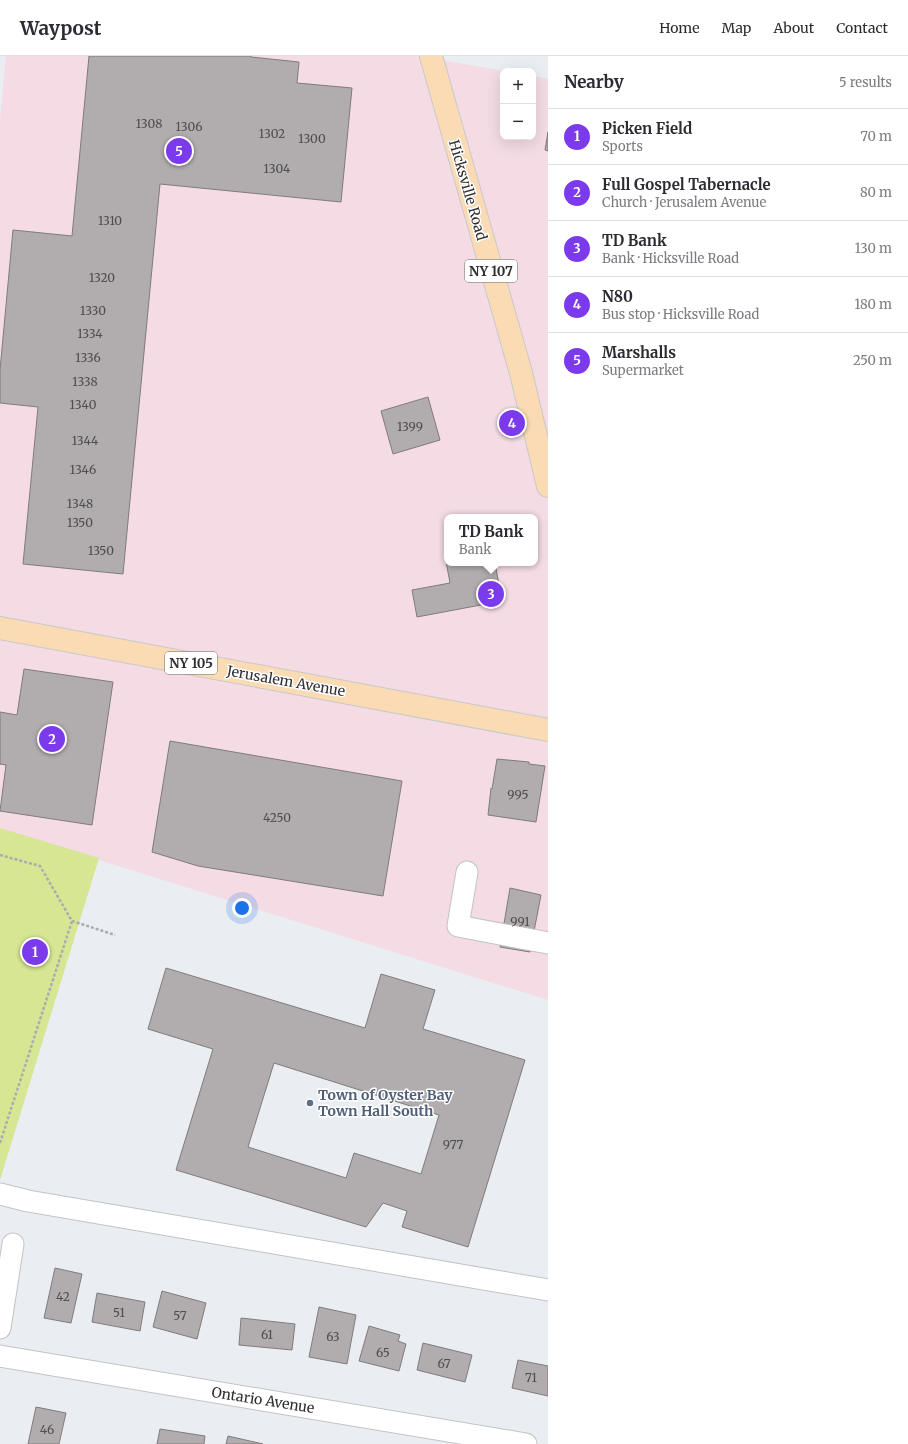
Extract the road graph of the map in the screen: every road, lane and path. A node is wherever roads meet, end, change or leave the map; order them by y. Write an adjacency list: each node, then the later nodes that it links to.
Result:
1 (430, 56): 2 (main road, Hicksville Road / NY 107)
2 (548, 486)
3 (0, 628): 4 (main road, Jerusalem Avenue / NY 105)
4 (548, 730)
5 (0, 855): 7 (path)
6 (467, 872): 9 (street)
7 (72, 921): 8 (path); 10 (path)
8 (115, 935)
9 (548, 944)
10 (0, 1144)
11 (0, 1194): 13 (street)
12 (13, 1244): 14 (street)
13 (548, 1290)
14 (0, 1328)
15 (0, 1356): 16 (street, Ontario Avenue)
16 (526, 1444)

